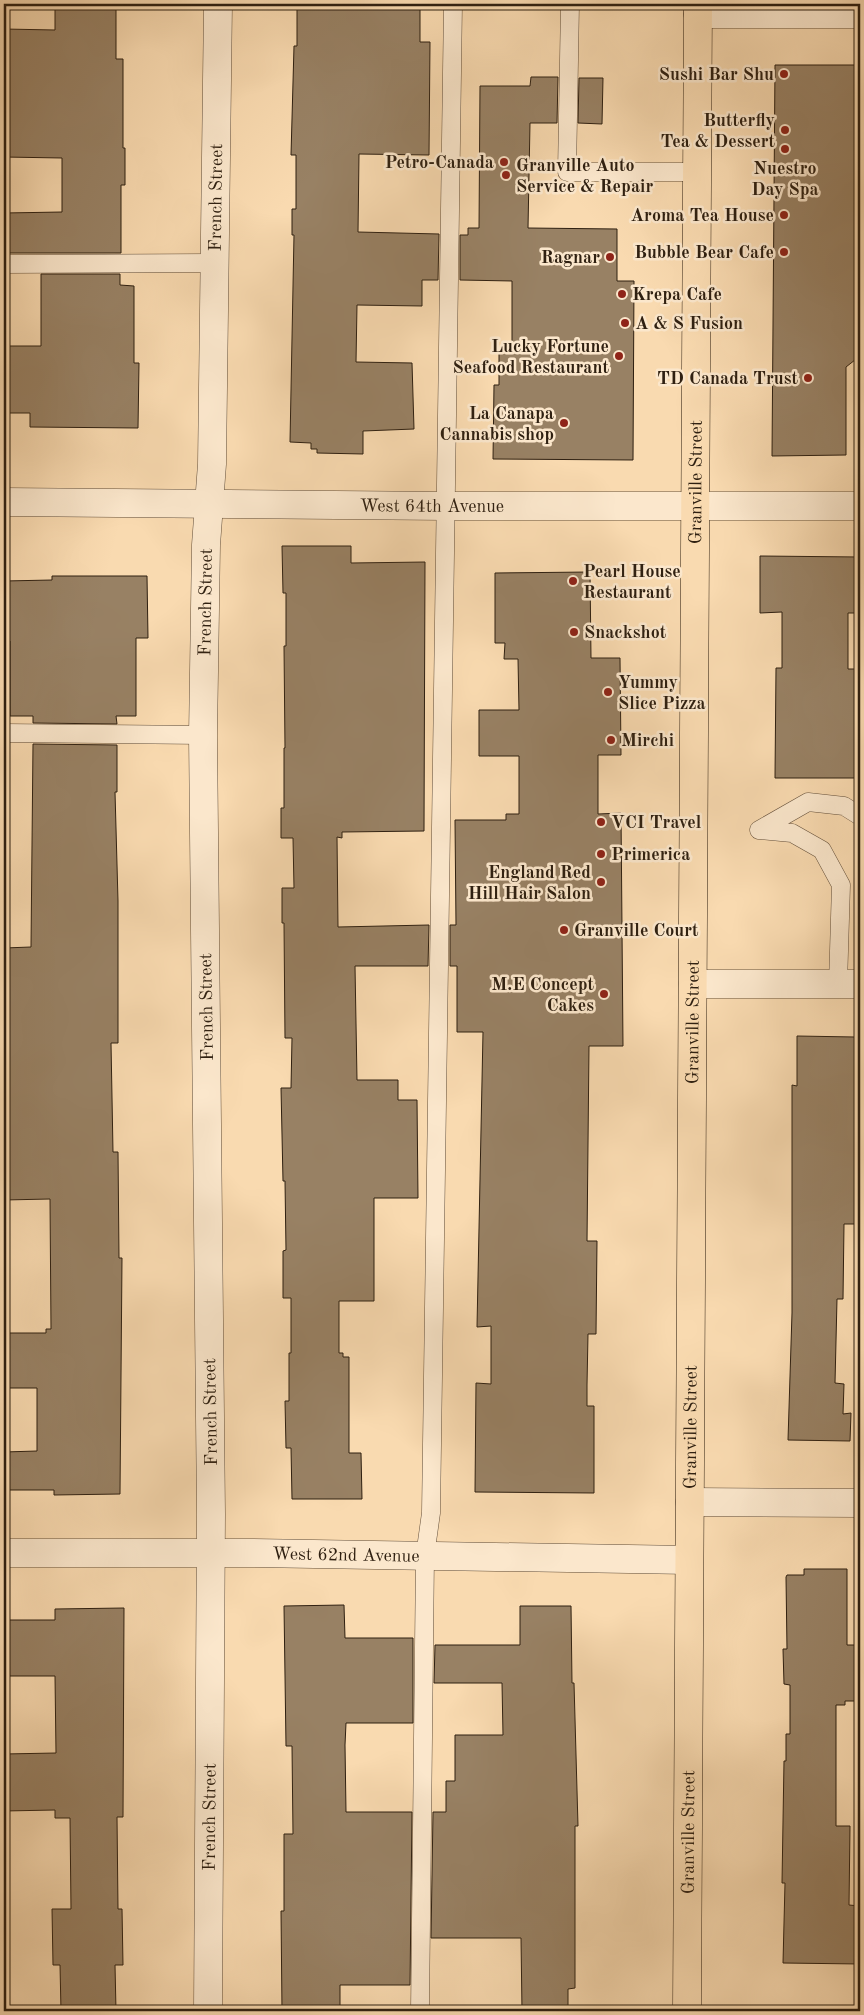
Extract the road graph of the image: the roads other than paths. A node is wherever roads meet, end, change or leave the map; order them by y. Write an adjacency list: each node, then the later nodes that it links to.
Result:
1 (218, 4): 7 (street, French Street)
2 (453, 4): 12 (lane)
3 (570, 4): 6 (lane)
4 (698, 9): 5 (street); 6 (highway, Granville Street)
5 (860, 14)
6 (696, 172): 11 (highway, Granville Street)
7 (214, 263): 8 (lane); 10 (street, French Street)
8 (4, 264)
9 (4, 502): 10 (street, West 64th Avenue)
10 (209, 503): 12 (street, West 64th Avenue); 15 (street, French Street)
11 (695, 505): 12 (street, West 64th Avenue); 13 (street, West 64th Avenue); 17 (highway, Granville Street)
12 (446, 506): 23 (lane)
13 (860, 506)
14 (4, 733): 15 (lane)
15 (203, 734): 21 (street, French Street)
16 (860, 816): 18 (lane)
17 (693, 984): 18 (street); 19 (highway, Granville Street)
18 (849, 984)
19 (690, 1502): 20 (street); 24 (highway, Granville Street)
20 (860, 1503)
21 (211, 1552): 22 (street, West 62nd Avenue); 23 (street, West 62nd Avenue); 25 (street, French Street)
22 (4, 1553)
23 (425, 1556): 24 (street, West 62nd Avenue); 26 (lane)
24 (690, 1560): 27 (highway, Granville Street)
25 (208, 2011)
26 (420, 2011)
27 (687, 2011)

